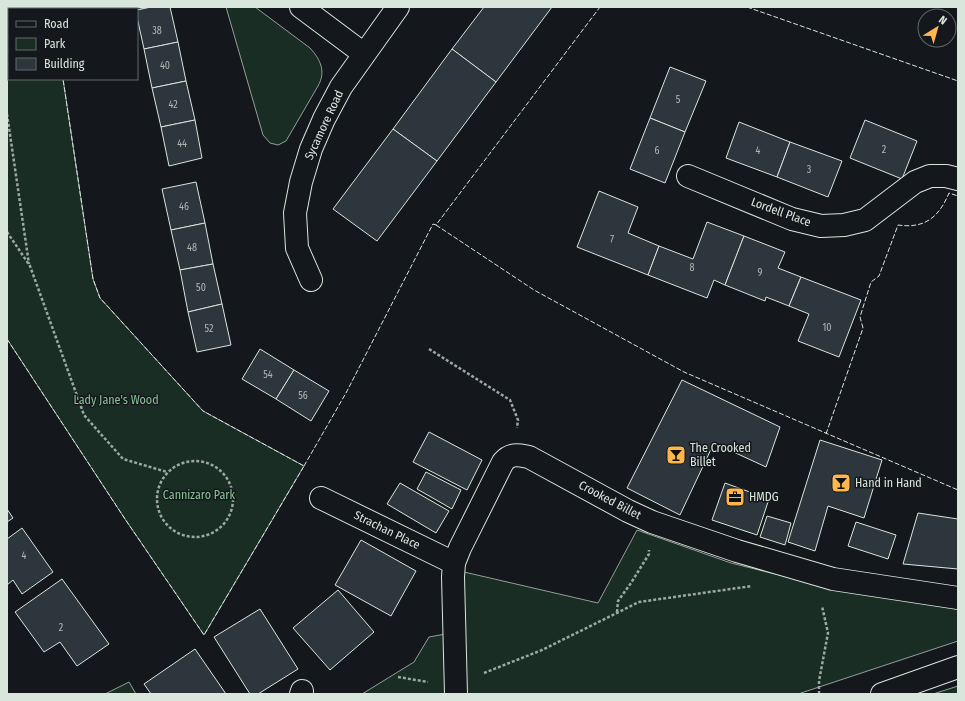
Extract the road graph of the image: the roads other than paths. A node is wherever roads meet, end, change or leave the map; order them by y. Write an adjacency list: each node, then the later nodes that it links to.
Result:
1 (301, 7): 3 (street)
2 (398, 7): 3 (street, Sycamore Road)
3 (364, 54): 6 (street, Sycamore Road)
4 (688, 176): 5 (street, Lordell Place)
5 (958, 179)
6 (311, 280)
7 (321, 498): 8 (street, Strachan Place)
8 (454, 563): 9 (street, Crooked Billet); 11 (street)
9 (958, 598)
10 (958, 667): 12 (street)
11 (456, 687)
12 (882, 694)

